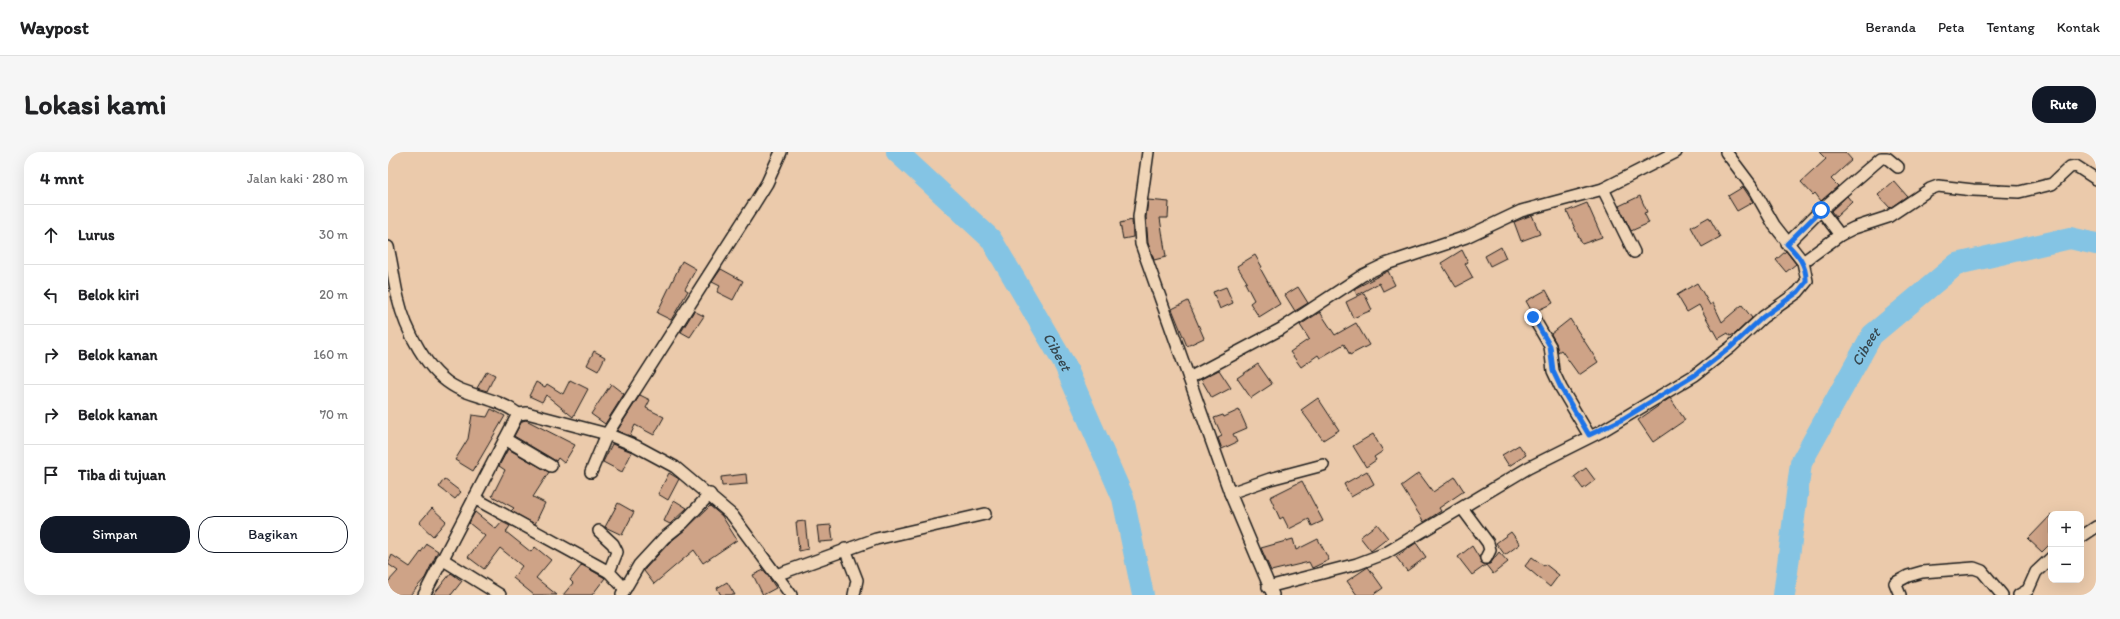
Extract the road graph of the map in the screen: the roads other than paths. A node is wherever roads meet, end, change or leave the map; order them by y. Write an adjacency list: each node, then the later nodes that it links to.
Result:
1 (781, 152): 17 (street)
2 (1148, 152): 15 (street)
3 (1676, 152): 7 (street)
4 (1726, 152): 10 (street)
5 (1898, 167): 8 (street)
6 (2096, 179): 9 (street)
7 (1603, 189): 12 (street); 15 (street)
8 (1821, 210): 9 (street); 10 (street)
9 (1840, 235): 13 (street)
10 (1787, 244): 13 (street)
11 (388, 247): 16 (street)
12 (1634, 252)
13 (1803, 262): 18 (street)
14 (1533, 317): 18 (street)
15 (1188, 378): 23 (street)
16 (518, 414): 17 (street); 19 (street)
17 (607, 434): 22 (street); 24 (street)
18 (1589, 435): 26 (street)
19 (505, 439): 21 (street); 25 (street)
20 (1323, 465): 23 (street)
21 (551, 466)
22 (591, 472)
23 (1230, 493): 37 (street)
24 (710, 494): 36 (street); 38 (street)
25 (474, 498): 33 (street); 35 (street)
26 (1462, 508): 32 (street); 37 (street)
27 (985, 514): 31 (street)
28 (2096, 527): 30 (street)
29 (599, 531): 35 (street)
30 (2084, 535)
31 (845, 549): 36 (street); 42 (street)
32 (1486, 558)
33 (442, 559): 39 (street); 40 (street)
34 (2048, 561): 45 (street)
35 (609, 572): 38 (street)
36 (776, 575): 41 (street)
37 (1271, 591)
38 (623, 592)
39 (424, 595)
40 (500, 595)
41 (791, 595)
42 (854, 595)
43 (1900, 595): 44 (street)
44 (2002, 595)
45 (2019, 595)

